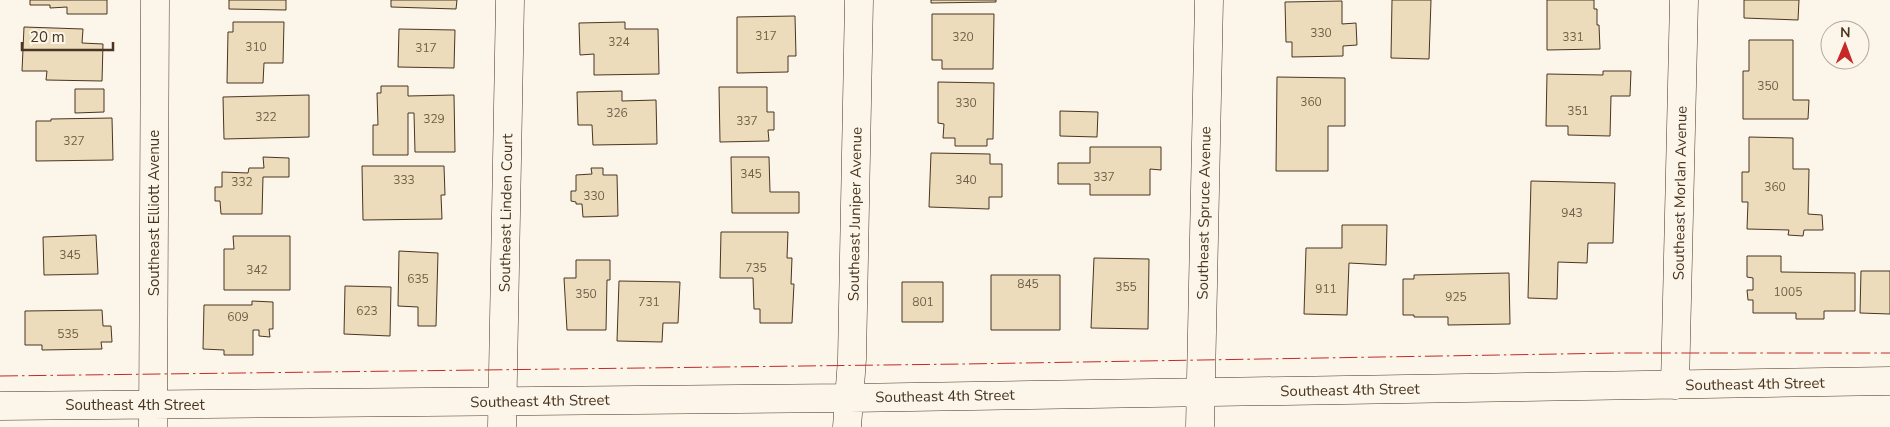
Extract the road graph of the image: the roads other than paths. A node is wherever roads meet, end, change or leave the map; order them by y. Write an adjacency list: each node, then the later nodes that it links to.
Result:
1 (155, 0): 12 (street, Southeast Elliott Avenue)
2 (510, 0): 11 (street, Southeast Linden Court)
3 (858, 0): 9 (street, Southeast Juniper Avenue)
4 (1209, 0): 8 (street, Southeast Spruce Avenue)
5 (1684, 0): 7 (street, Southeast Morlan Avenue)
6 (1890, 381): 7 (street, Southeast 4th Street)
7 (1675, 385): 8 (street, Southeast 4th Street)
8 (1200, 392): 9 (street, Southeast 4th Street); 14 (street, Southeast Spruce Avenue)
9 (850, 398): 11 (street, Southeast 4th Street); 13 (street, Southeast Juniper Avenue)
10 (0, 406): 12 (street, Southeast 4th Street)
11 (502, 414): 12 (street, Southeast 4th Street)
12 (153, 416)
13 (847, 427)
14 (1200, 427)

